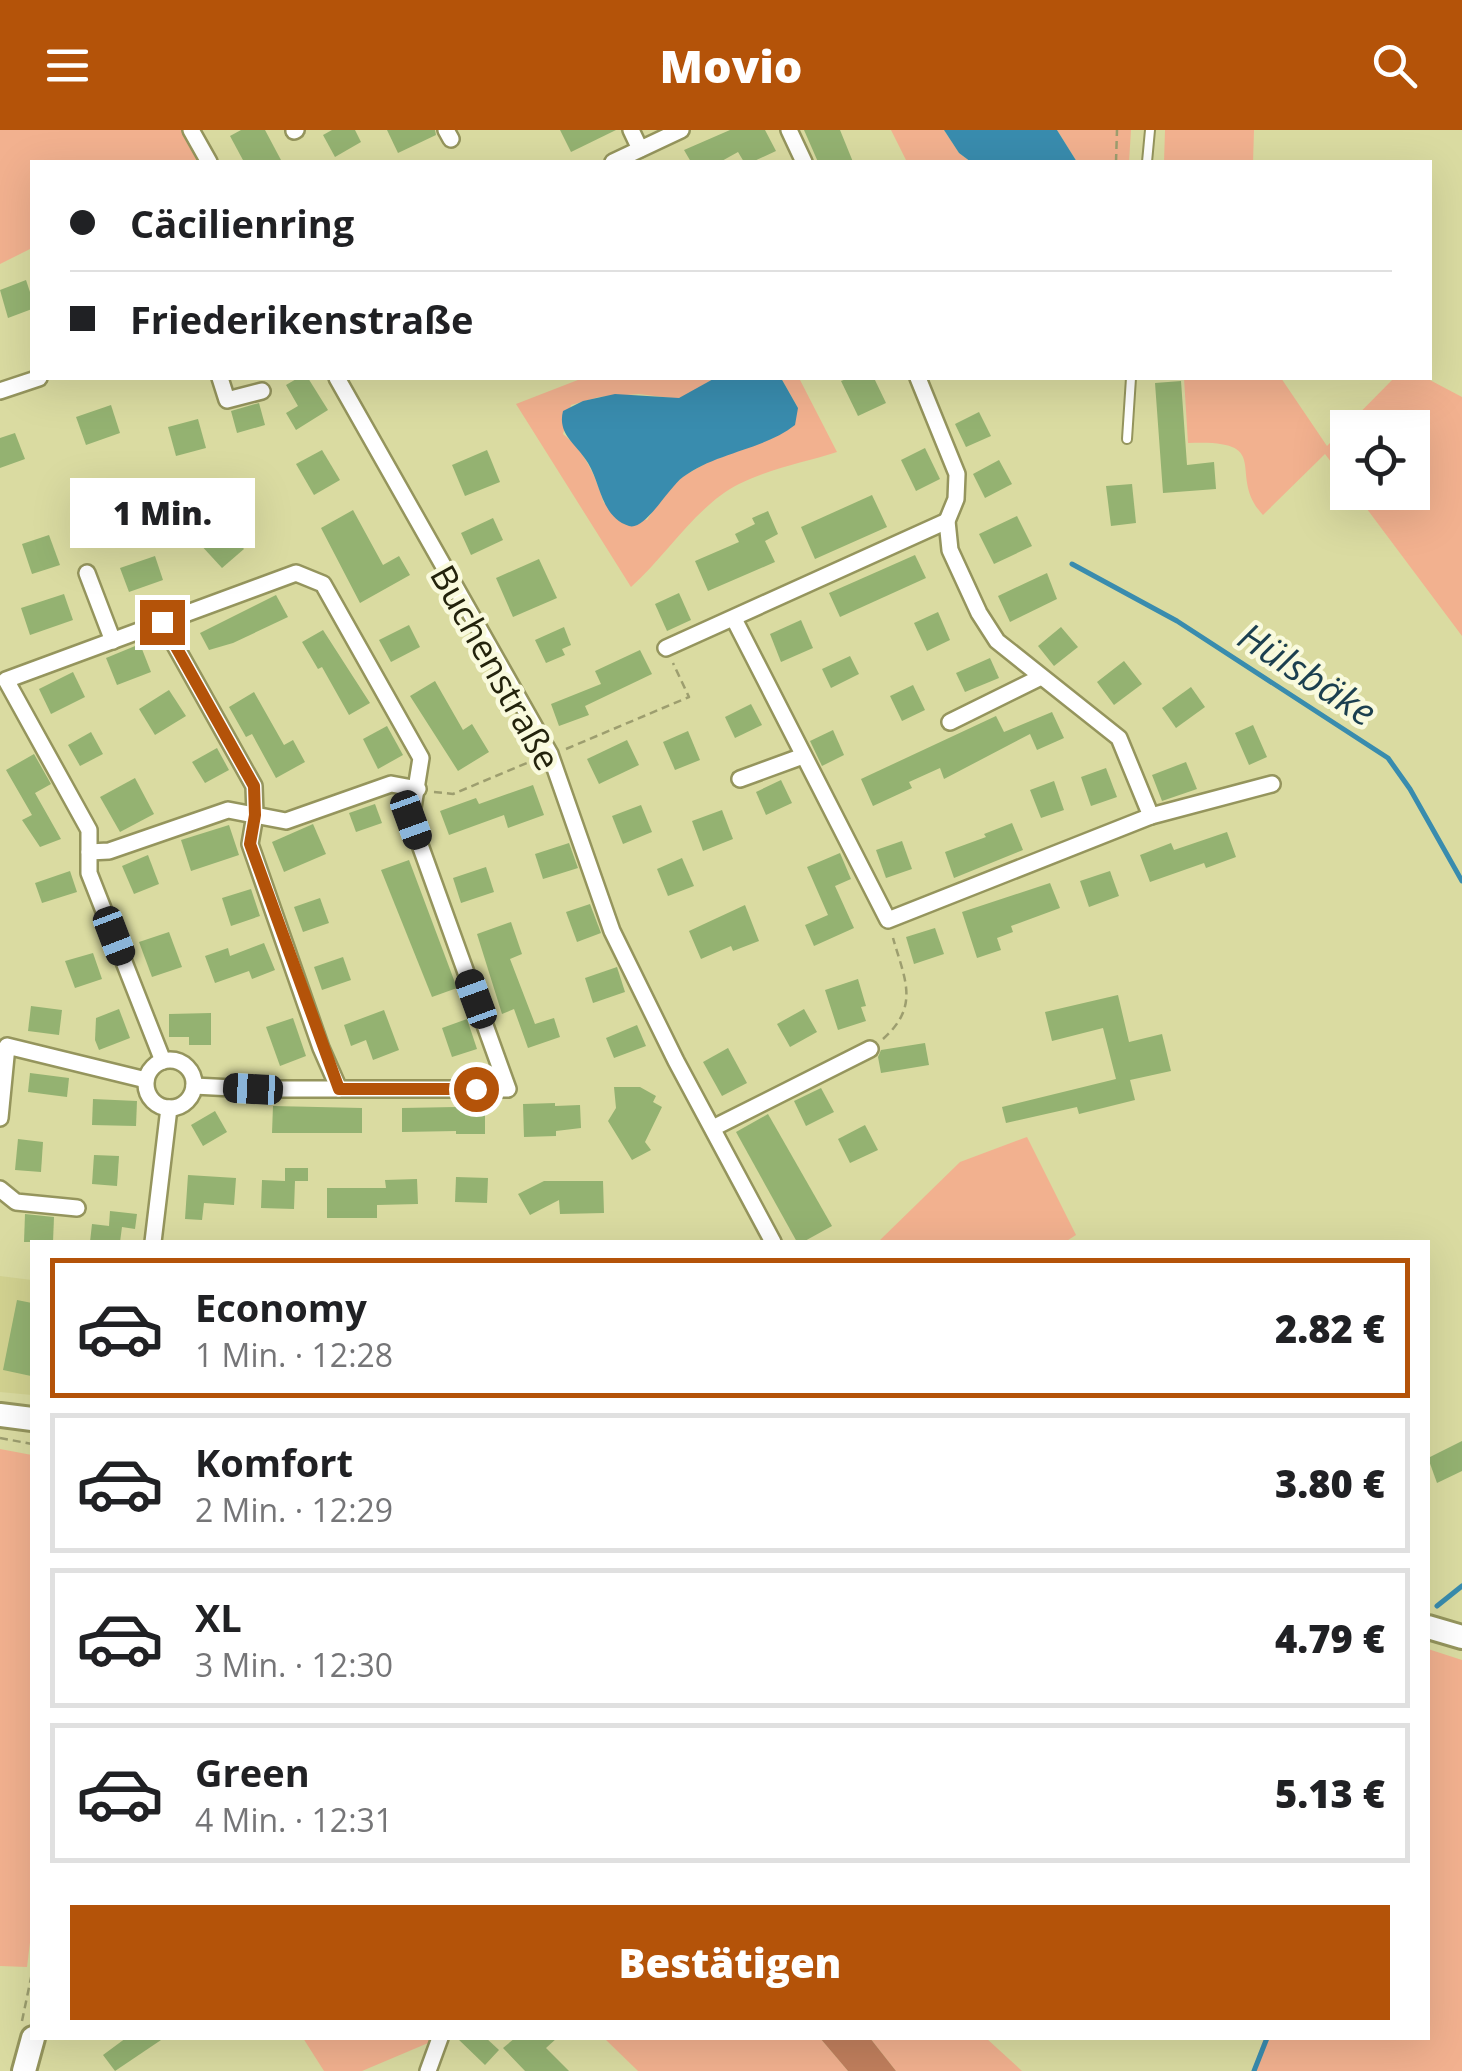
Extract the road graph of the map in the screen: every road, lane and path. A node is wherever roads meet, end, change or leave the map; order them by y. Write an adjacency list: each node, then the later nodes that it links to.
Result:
1 (191, 130): 8 (street)
2 (631, 130): 7 (street)
3 (681, 130): 7 (street)
4 (789, 130): 10 (street)
5 (1118, 130): 11 (path)
6 (1150, 130): 12 (lane)
7 (640, 149): 9 (street)
8 (208, 160)
9 (617, 160)
10 (803, 160)
11 (1116, 160)
12 (1146, 160)
13 (33, 380): 18 (street)
14 (221, 380): 19 (street)
15 (337, 380): 30 (street, Buchenstraße)
16 (919, 380): 21 (street)
17 (1131, 380): 20 (lane)
18 (0, 391)
19 (262, 392)
20 (1127, 440)
21 (946, 521): 23 (street); 27 (street)
22 (87, 573): 25 (street)
23 (734, 619): 26 (street); 31 (street)
24 (162, 622): 25 (street); 34 (street); 35 (street)
25 (113, 640): 28 (street)
26 (666, 648): 30 (path)
27 (1039, 678): 29 (street); 36 (street)
28 (3, 681): 37 (street)
29 (950, 722)
30 (550, 754): 34 (path); 47 (street, Buchenstraße)
31 (803, 756): 32 (street); 38 (street)
32 (740, 778)
33 (1272, 784): 36 (street)
34 (418, 790): 35 (street); 44 (street)
35 (255, 815): 37 (street); 44 (street)
36 (1151, 816): 38 (street)
37 (89, 852): 41 (street)
38 (888, 920): 40 (path)
39 (4, 1045): 42 (street); 46 (street)
40 (870, 1049): 47 (street)
41 (162, 1061): 42 (street); 43 (street)
42 (146, 1080): 45 (street)
43 (194, 1086): 44 (street); 45 (street)
44 (339, 1089)
45 (169, 1108): 50 (street)
46 (0, 1118)
47 (712, 1128): 51 (street, Buchenstraße)
48 (0, 1189): 49 (street)
49 (77, 1208)
50 (153, 1240)
51 (772, 1240)
52 (0, 1415): 53 (street)
53 (30, 1419)
54 (0, 1438): 55 (path)
55 (30, 1444)
56 (1430, 1627): 57 (street)
57 (1461, 1634)
58 (32, 2040): 60 (street)
59 (439, 2040): 61 (street)
60 (24, 2071)
61 (428, 2071)

